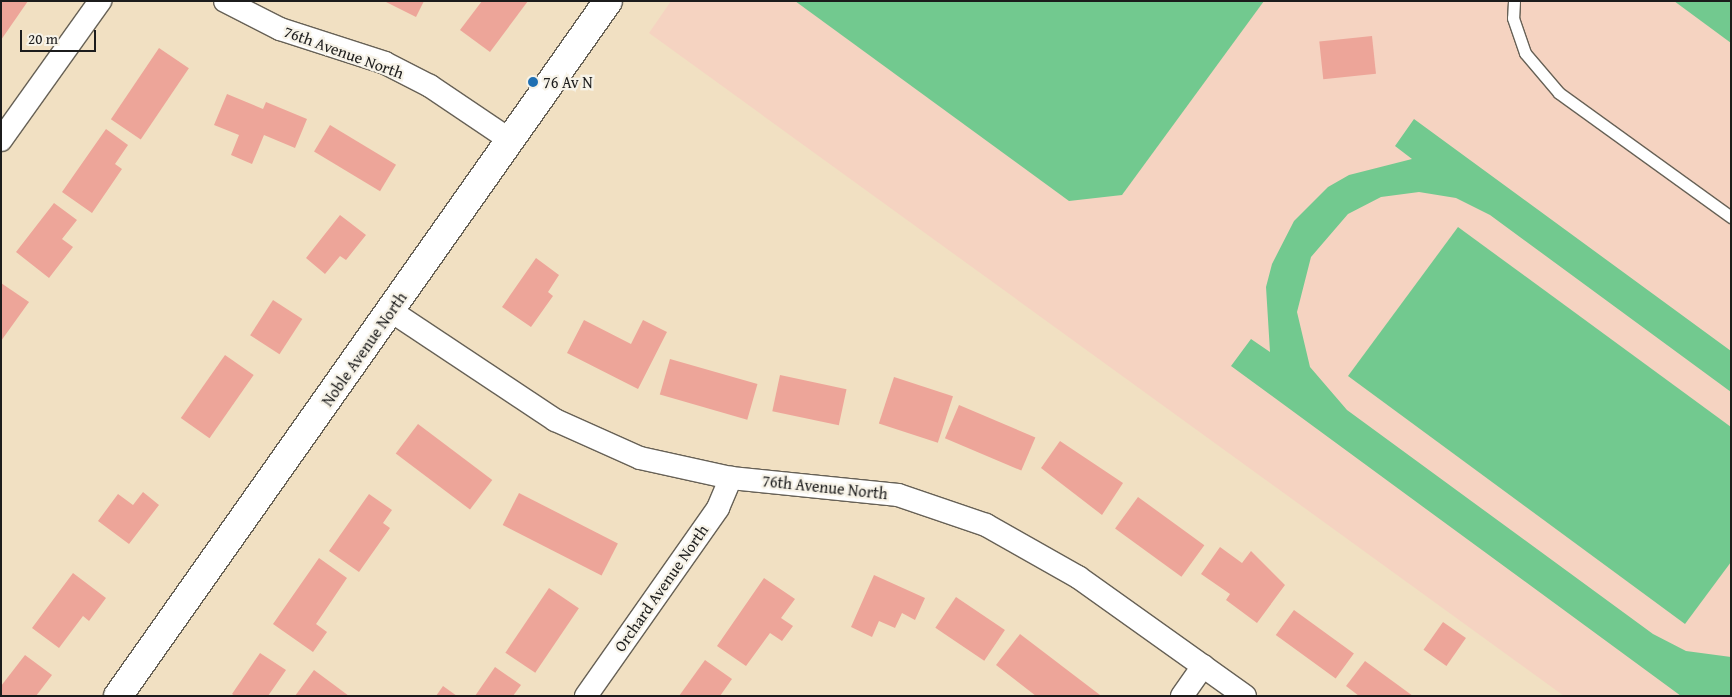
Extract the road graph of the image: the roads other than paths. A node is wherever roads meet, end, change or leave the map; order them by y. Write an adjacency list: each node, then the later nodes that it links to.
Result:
1 (100, 1): 5 (street)
2 (225, 1): 6 (street, 76th Avenue North)
3 (608, 1): 6 (street, Noble Avenue North)
4 (1514, 1): 7 (lane)
5 (1, 140)
6 (510, 140): 8 (street, Noble Avenue North)
7 (1731, 217)
8 (391, 311): 9 (street, 76th Avenue North); 11 (street, Noble Avenue North)
9 (731, 478): 10 (street, 76th Avenue North); 12 (street, Orchard Avenue North)
10 (1203, 666): 13 (street); 14 (street, 76th Avenue North)
11 (118, 696)
12 (586, 696)
13 (1182, 696)
14 (1245, 696)

